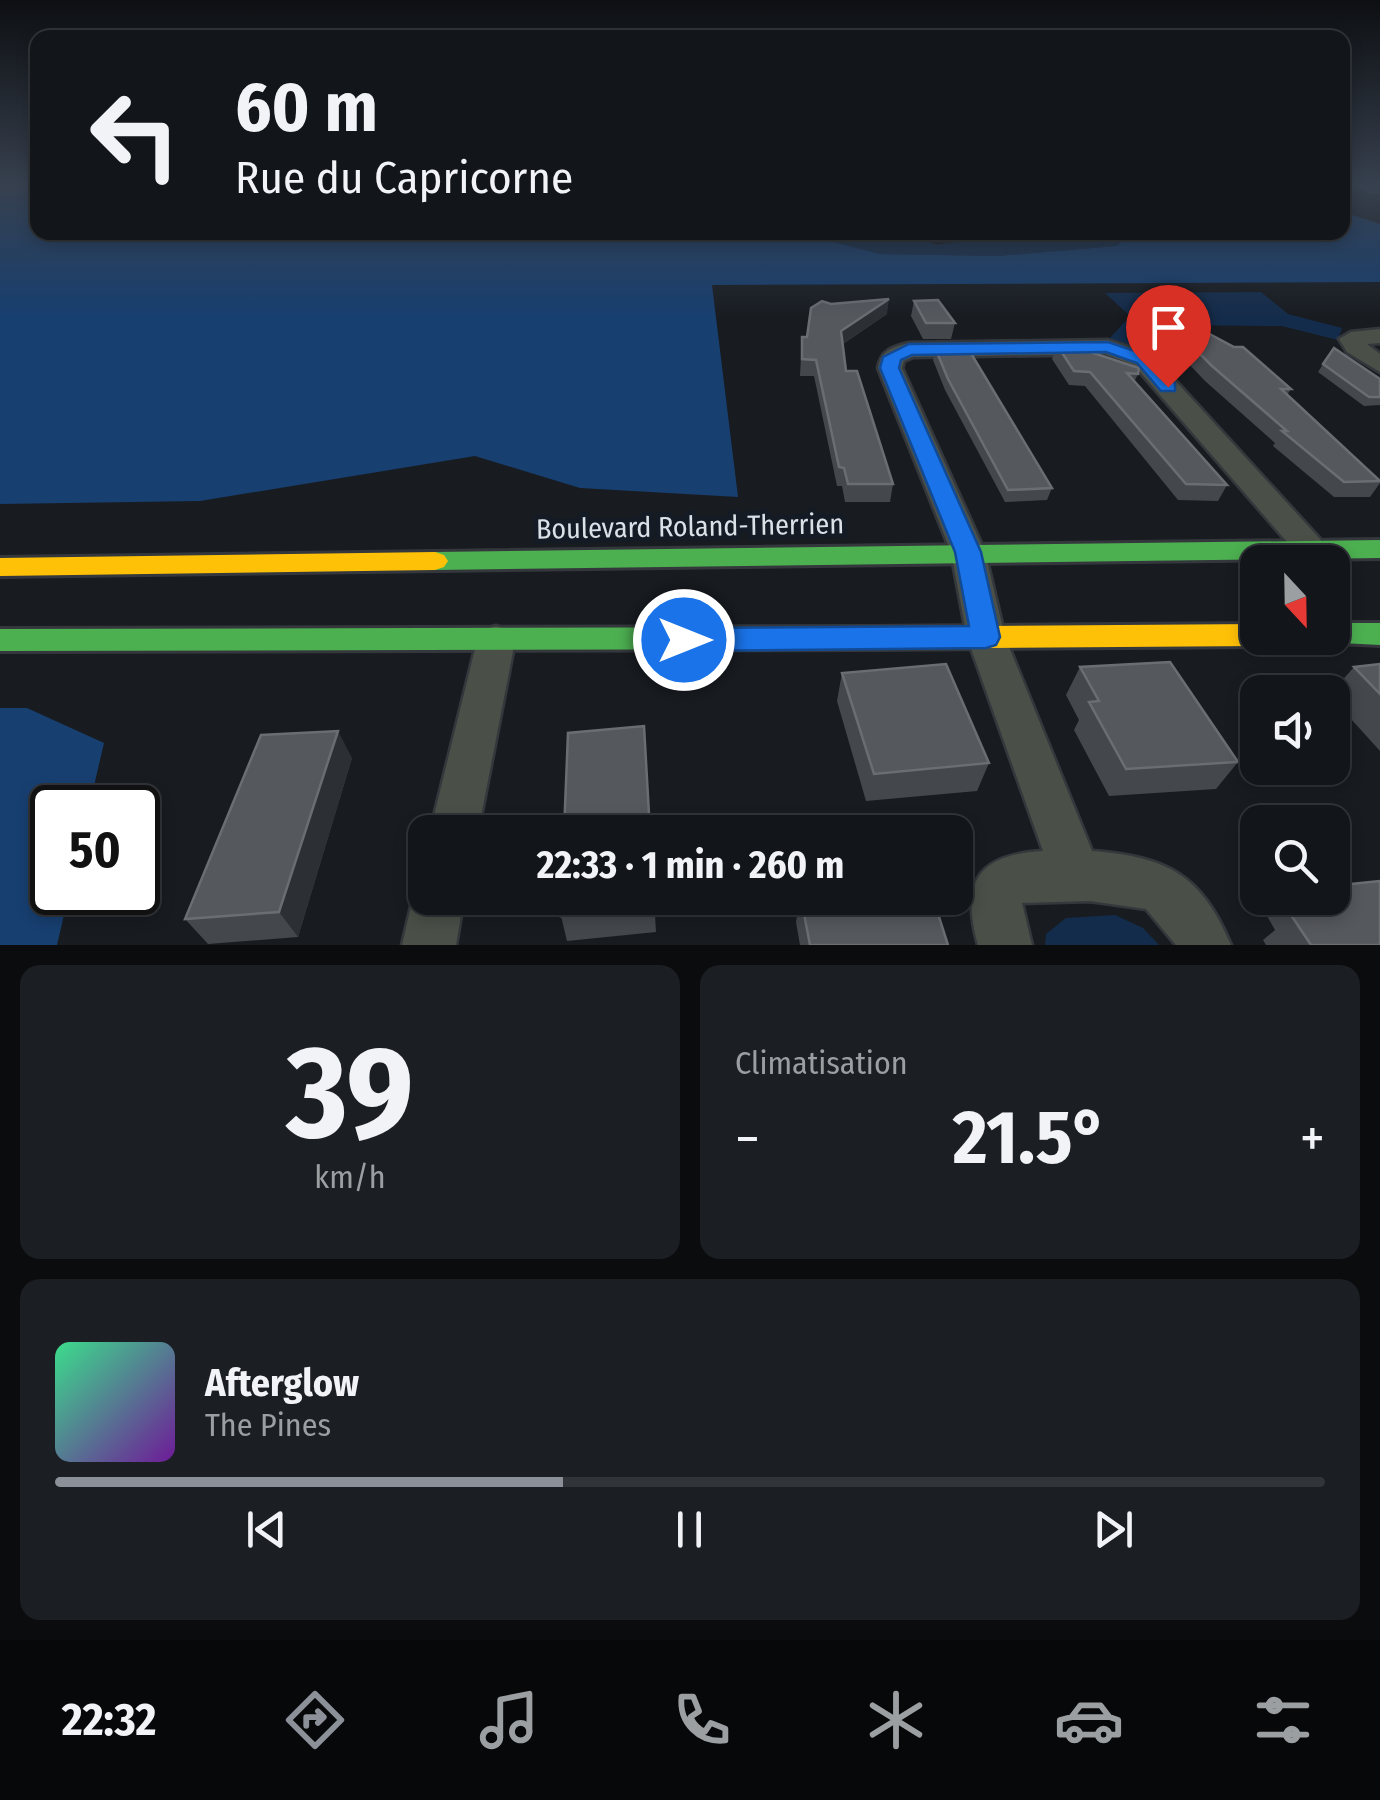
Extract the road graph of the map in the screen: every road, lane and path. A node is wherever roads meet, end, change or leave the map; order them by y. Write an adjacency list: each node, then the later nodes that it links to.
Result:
1 (1380, 336): 2 (street)
2 (1380, 365)
3 (1309, 545): 7 (street)
4 (1240, 550): 7 (main road, Boulevard Roland-Therrien)
5 (1350, 550): 6 (main road, Boulevard Roland-Therrien)
6 (1380, 550)
7 (968, 552): 8 (main road, Boulevard Roland-Therrien); 12 (street)
8 (0, 567)
9 (1350, 634): 10 (main road)
10 (1380, 634)
11 (1240, 635): 12 (main road)
12 (986, 637): 14 (main road); 16 (street)
13 (0, 640): 14 (main road)
14 (496, 642): 15 (street)
15 (458, 815)
16 (1078, 878): 19 (street); 20 (street)
17 (436, 915): 18 (street)
18 (429, 945)
19 (1005, 945)
20 (1204, 945)

